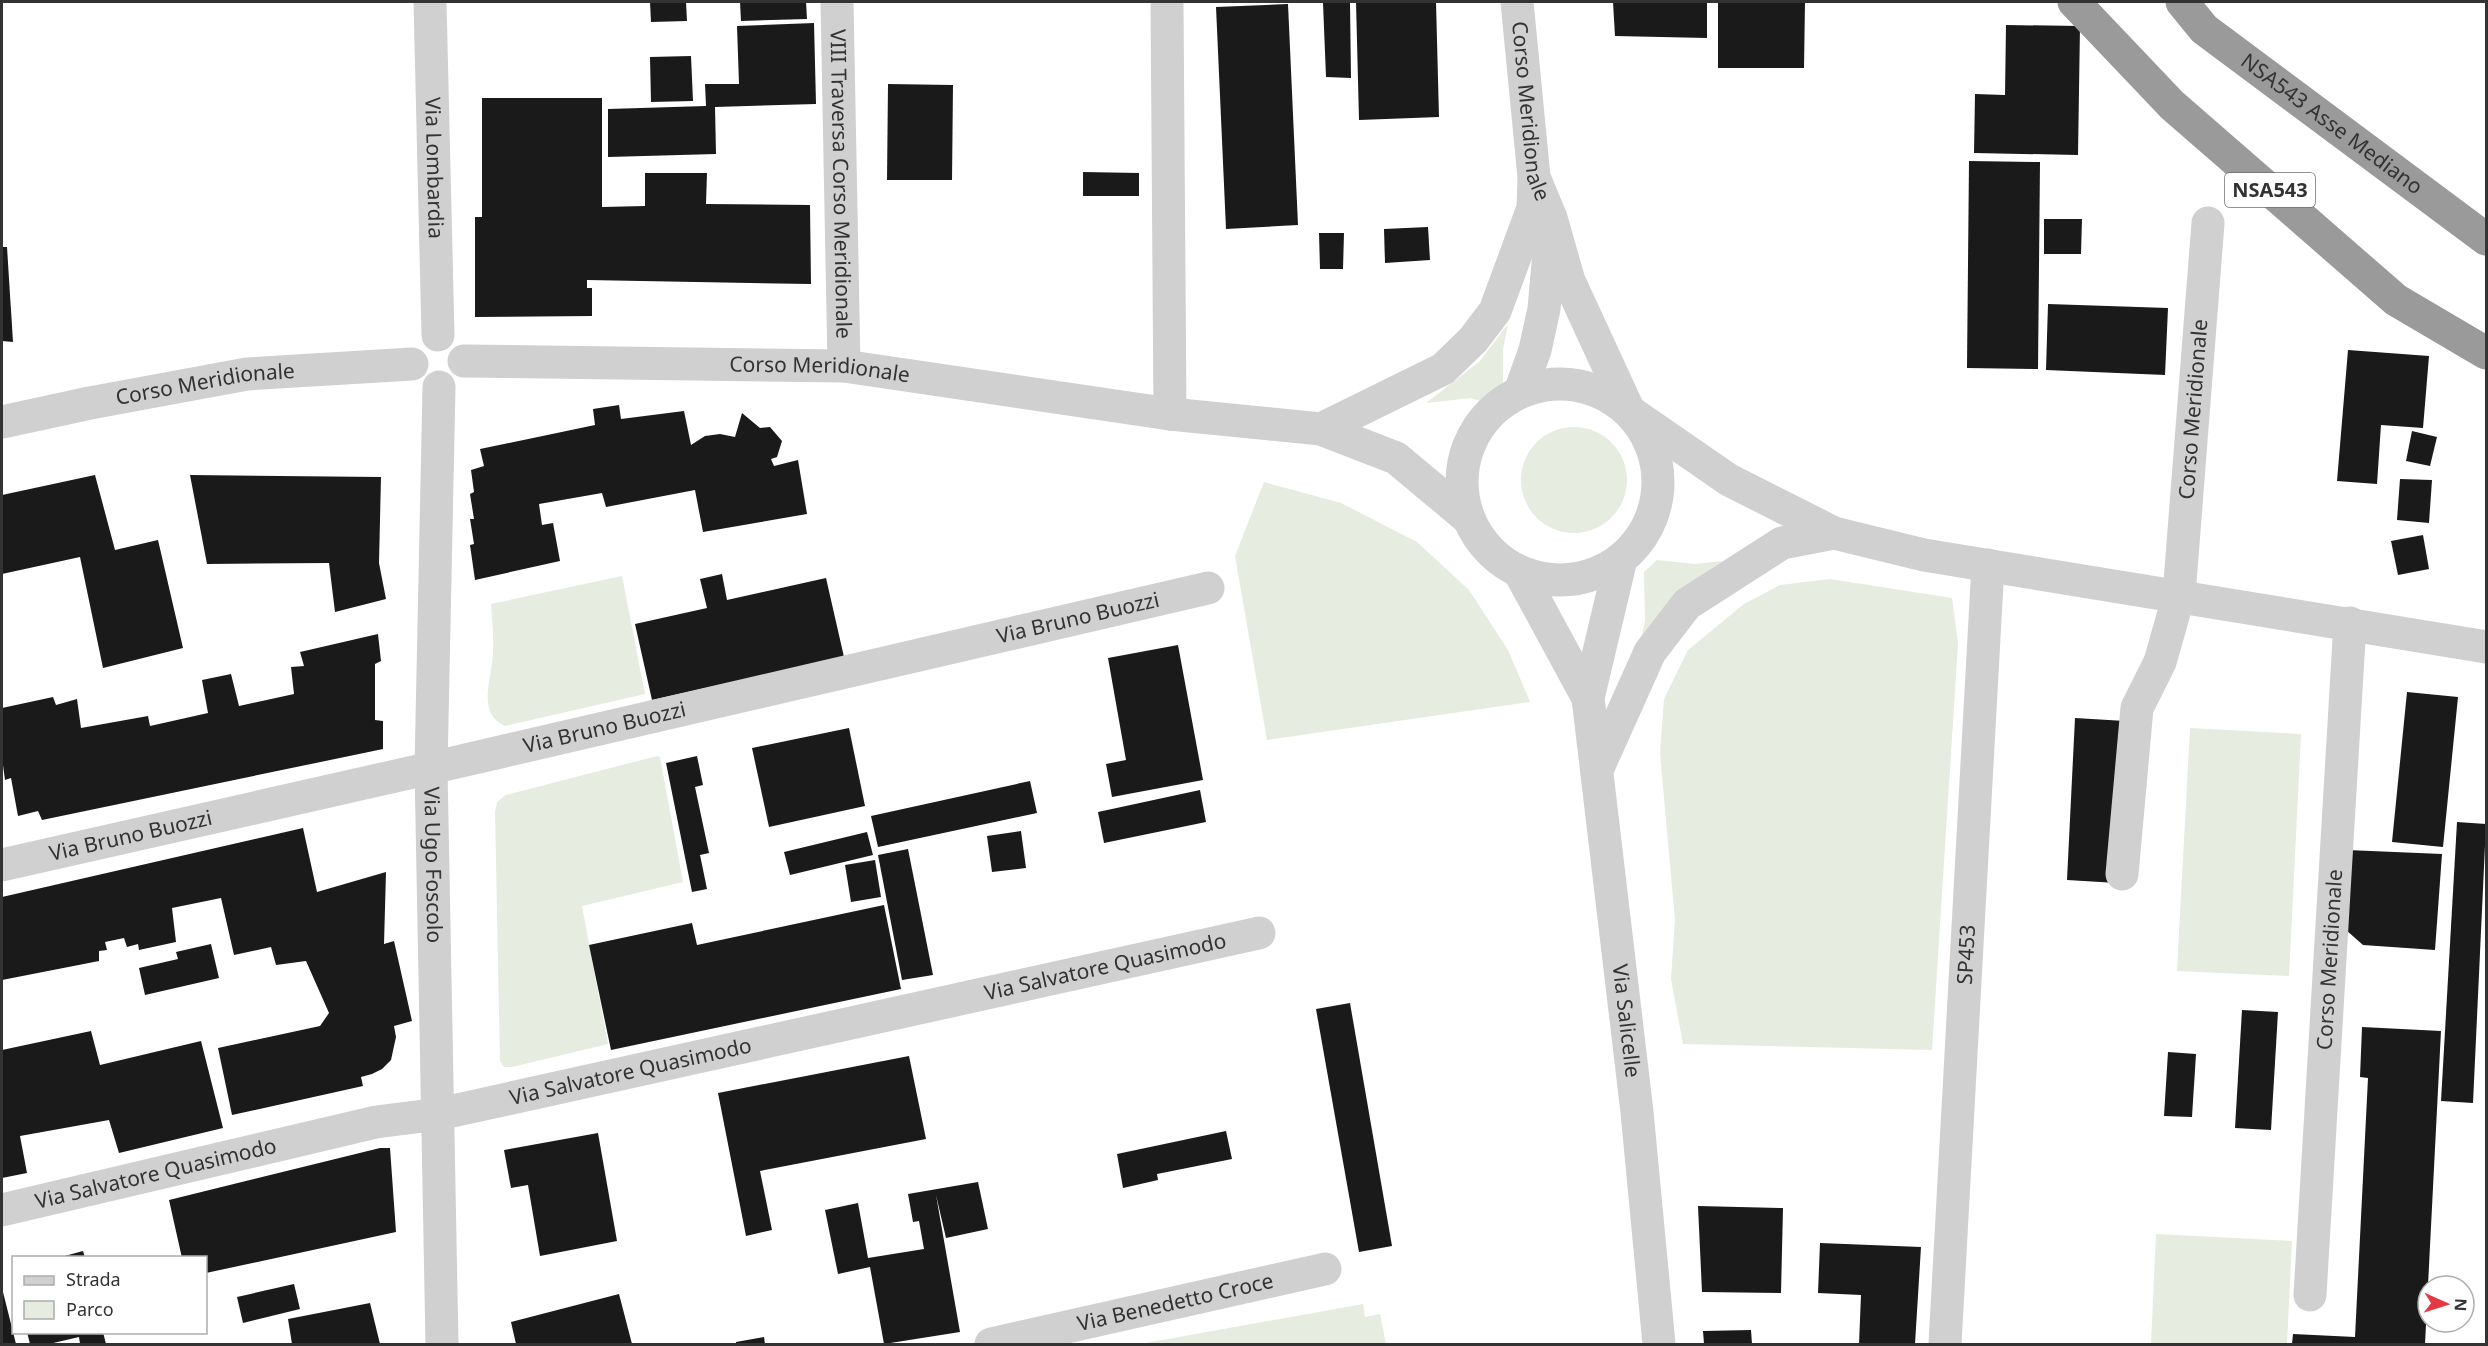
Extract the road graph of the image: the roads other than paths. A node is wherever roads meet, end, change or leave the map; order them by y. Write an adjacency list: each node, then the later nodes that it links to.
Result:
1 (430, 2): 11 (street, Via Lombardia)
2 (837, 2): 15 (street, VIII Traversa Corso Meridionale)
3 (1167, 2): 19 (street)
4 (1517, 2): 7 (street, Corso Meridionale)
5 (2074, 2): 12 (highway, NSA543)
6 (2182, 2): 10 (highway, NSA543 Asse Mediano)
7 (1534, 177): 8 (street, Corso Meridionale); 21 (street)
8 (1551, 218): 17 (street); 18 (street, Corso Meridionale)
9 (2208, 223): 28 (street, Corso Meridionale)
10 (2487, 239)
11 (438, 335): 13 (street); 14 (street)
12 (2487, 353)
13 (464, 361): 15 (street, Corso Meridionale); 16 (street)
14 (412, 364): 16 (street); 20 (street, Corso Meridionale)
15 (844, 366): 19 (street, Corso Meridionale)
16 (439, 387): 32 (street, Via Ugo Foscolo)
17 (1520, 392): 18 (street); 22 (street)
18 (1629, 411): 23 (street); 24 (street)
19 (1170, 414): 21 (street, Corso Meridionale)
20 (2, 422)
21 (1321, 429): 22 (street, Corso Meridionale)
22 (1469, 519): 26 (street)
23 (1834, 533): 25 (street); 33 (street)
24 (1621, 559): 26 (street); 31 (street)
25 (1989, 565): 28 (street); 44 (street, SP453)
26 (1519, 572): 31 (street)
27 (1208, 588): 32 (street, Via Bruno Buozzi)
28 (2179, 595): 29 (street); 35 (street, Corso Meridionale)
29 (2349, 623): 30 (street); 40 (street, Corso Meridionale)
30 (2487, 646)
31 (1588, 698): 33 (street, Via Salicelle)
32 (431, 768): 34 (street, Via Bruno Buozzi); 37 (street, Via Ugo Foscolo)
33 (1597, 771): 43 (street, Via Salicelle)
34 (2, 865)
35 (2122, 874)
36 (1259, 933): 37 (street, Via Salvatore Quasimodo)
37 (439, 1114): 38 (street, Via Salvatore Quasimodo); 41 (street, Via Ugo Foscolo)
38 (2, 1210)
39 (1324, 1269): 42 (street, Via Benedetto Croce)
40 (2310, 1295)
41 (442, 1344)
42 (991, 1344)
43 (1659, 1344)
44 (1945, 1344)

